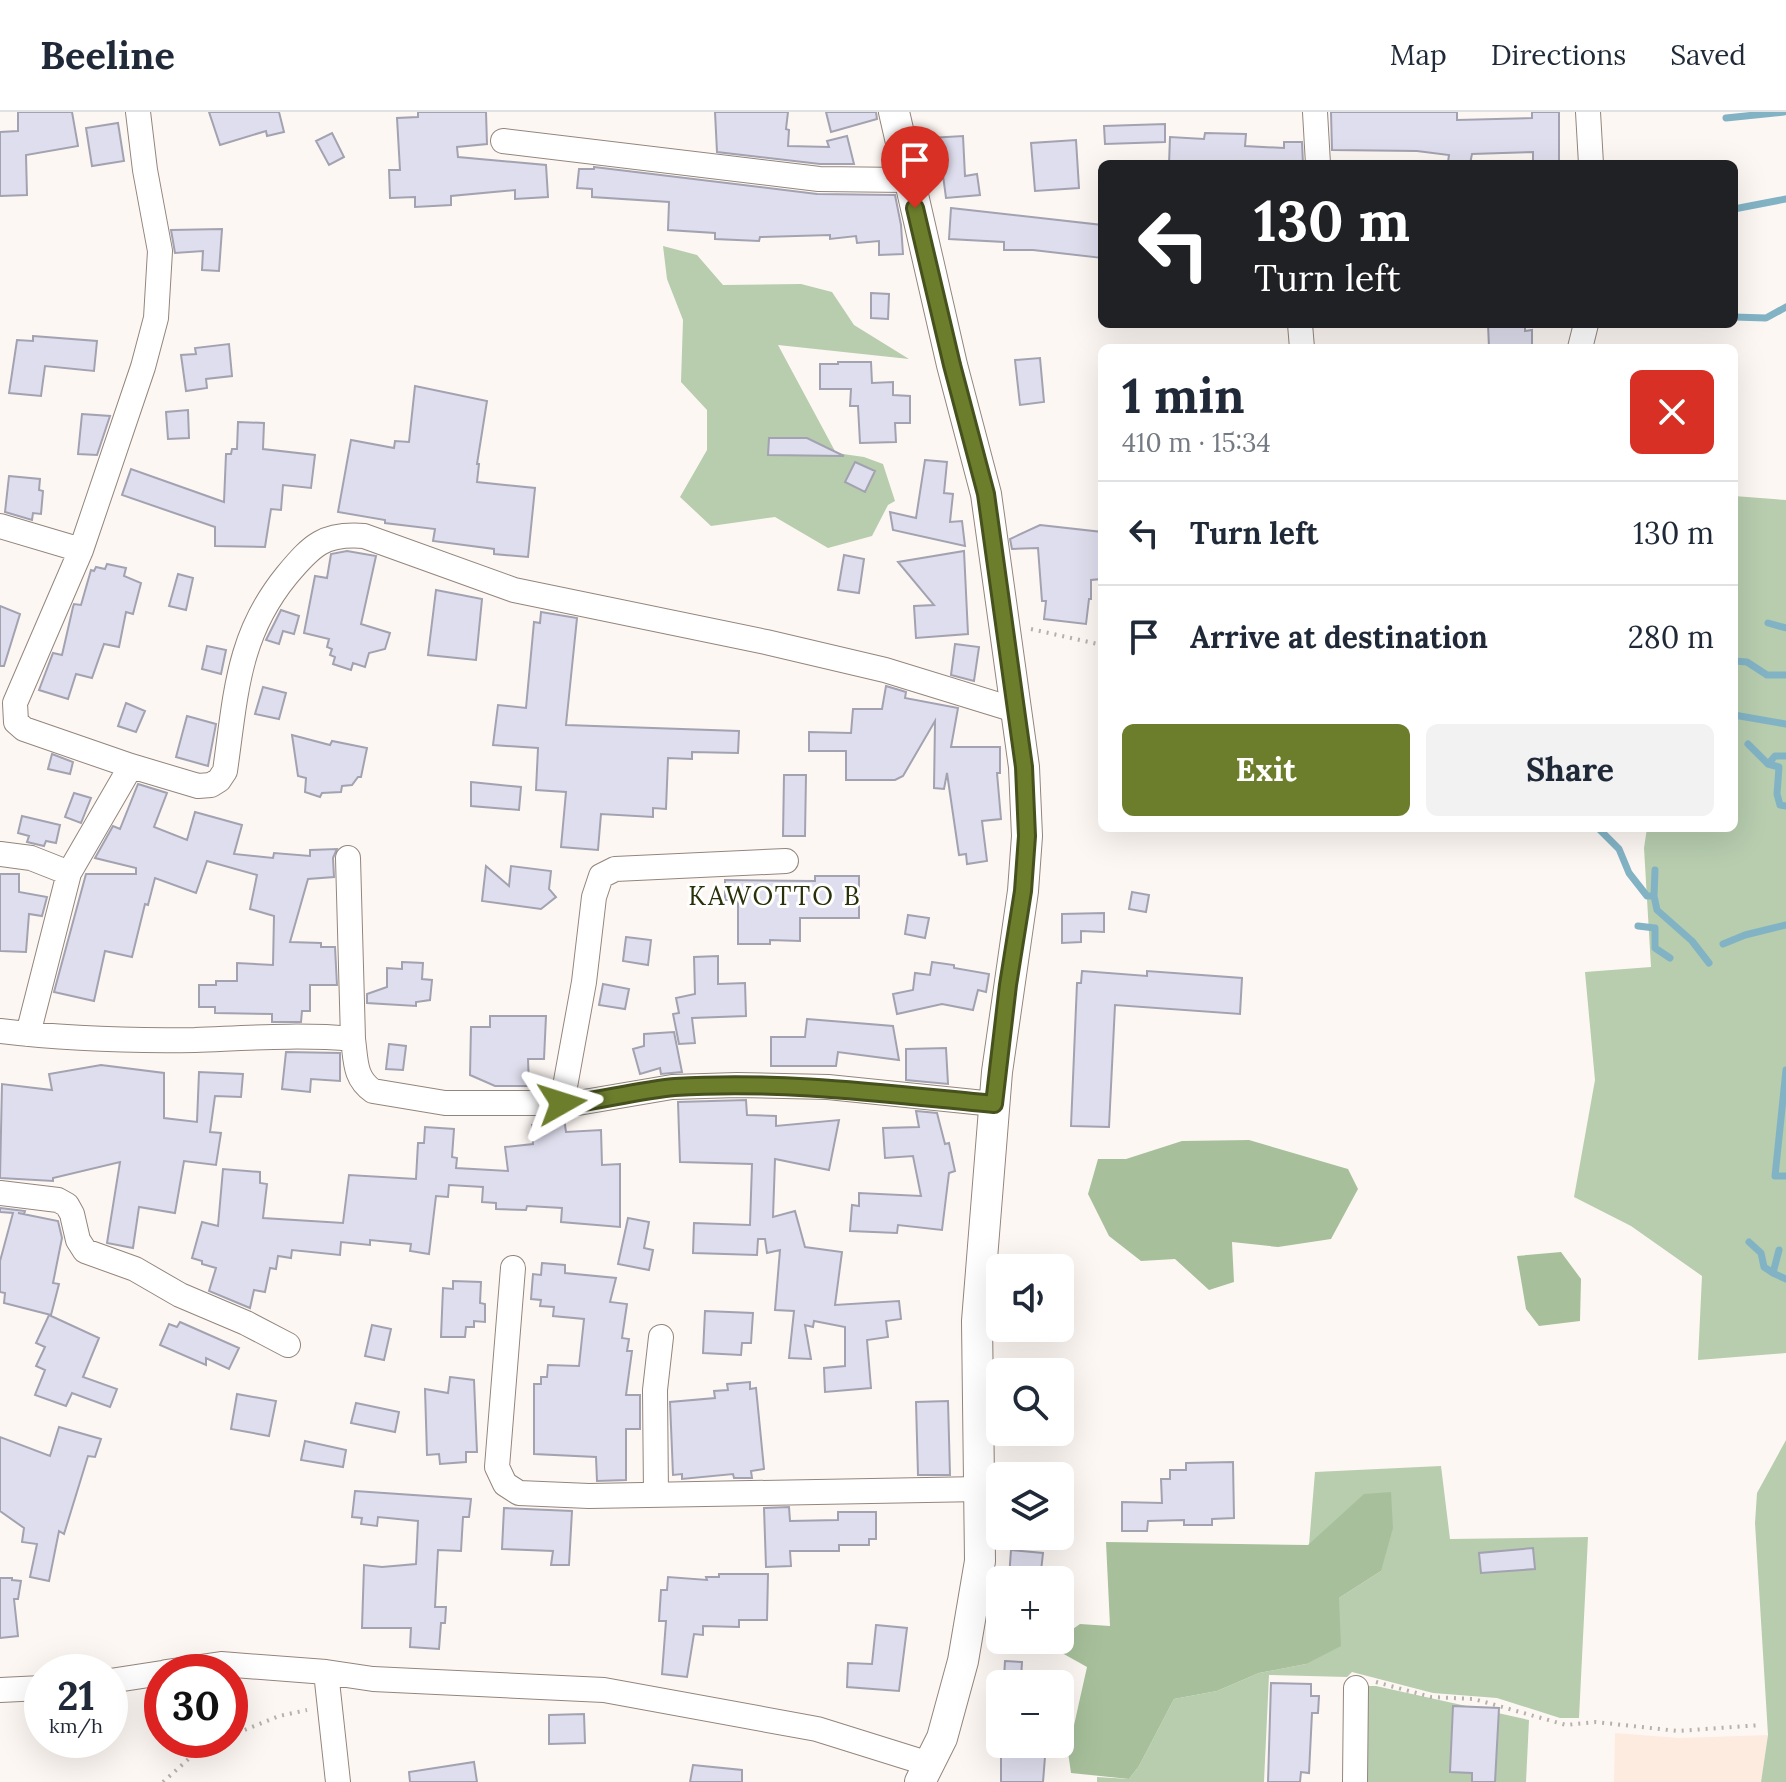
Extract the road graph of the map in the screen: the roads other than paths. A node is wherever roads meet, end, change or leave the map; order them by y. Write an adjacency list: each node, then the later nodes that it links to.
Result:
1 (138, 112): 10 (street)
2 (894, 112): 8 (street)
3 (1315, 112): 6 (street)
4 (1588, 112): 7 (street)
5 (503, 141): 8 (street)
6 (1318, 160)
7 (1591, 160)
8 (907, 180): 11 (street)
9 (0, 526): 10 (street)
10 (81, 550): 12 (street)
11 (1015, 710): 12 (street); 21 (street)
12 (131, 766): 16 (street)
13 (0, 854): 16 (street)
14 (348, 858): 19 (street)
15 (786, 861): 20 (street)
16 (69, 873): 18 (street)
17 (0, 1031): 18 (street)
18 (28, 1034): 19 (street)
19 (353, 1039): 20 (street)
20 (562, 1103): 21 (street)
21 (994, 1104): 26 (street)
22 (0, 1193): 25 (street)
23 (513, 1268): 27 (street)
24 (661, 1337): 27 (street)
25 (288, 1345)
26 (981, 1489): 27 (street); 33 (street)
27 (656, 1495)
28 (248, 1666): 29 (street)
29 (326, 1672): 33 (street); 34 (street)
30 (1356, 1688): 35 (street)
31 (24, 1689): 32 (street)
32 (0, 1690)
33 (924, 1773)
34 (338, 1782)
35 (1355, 1782)

